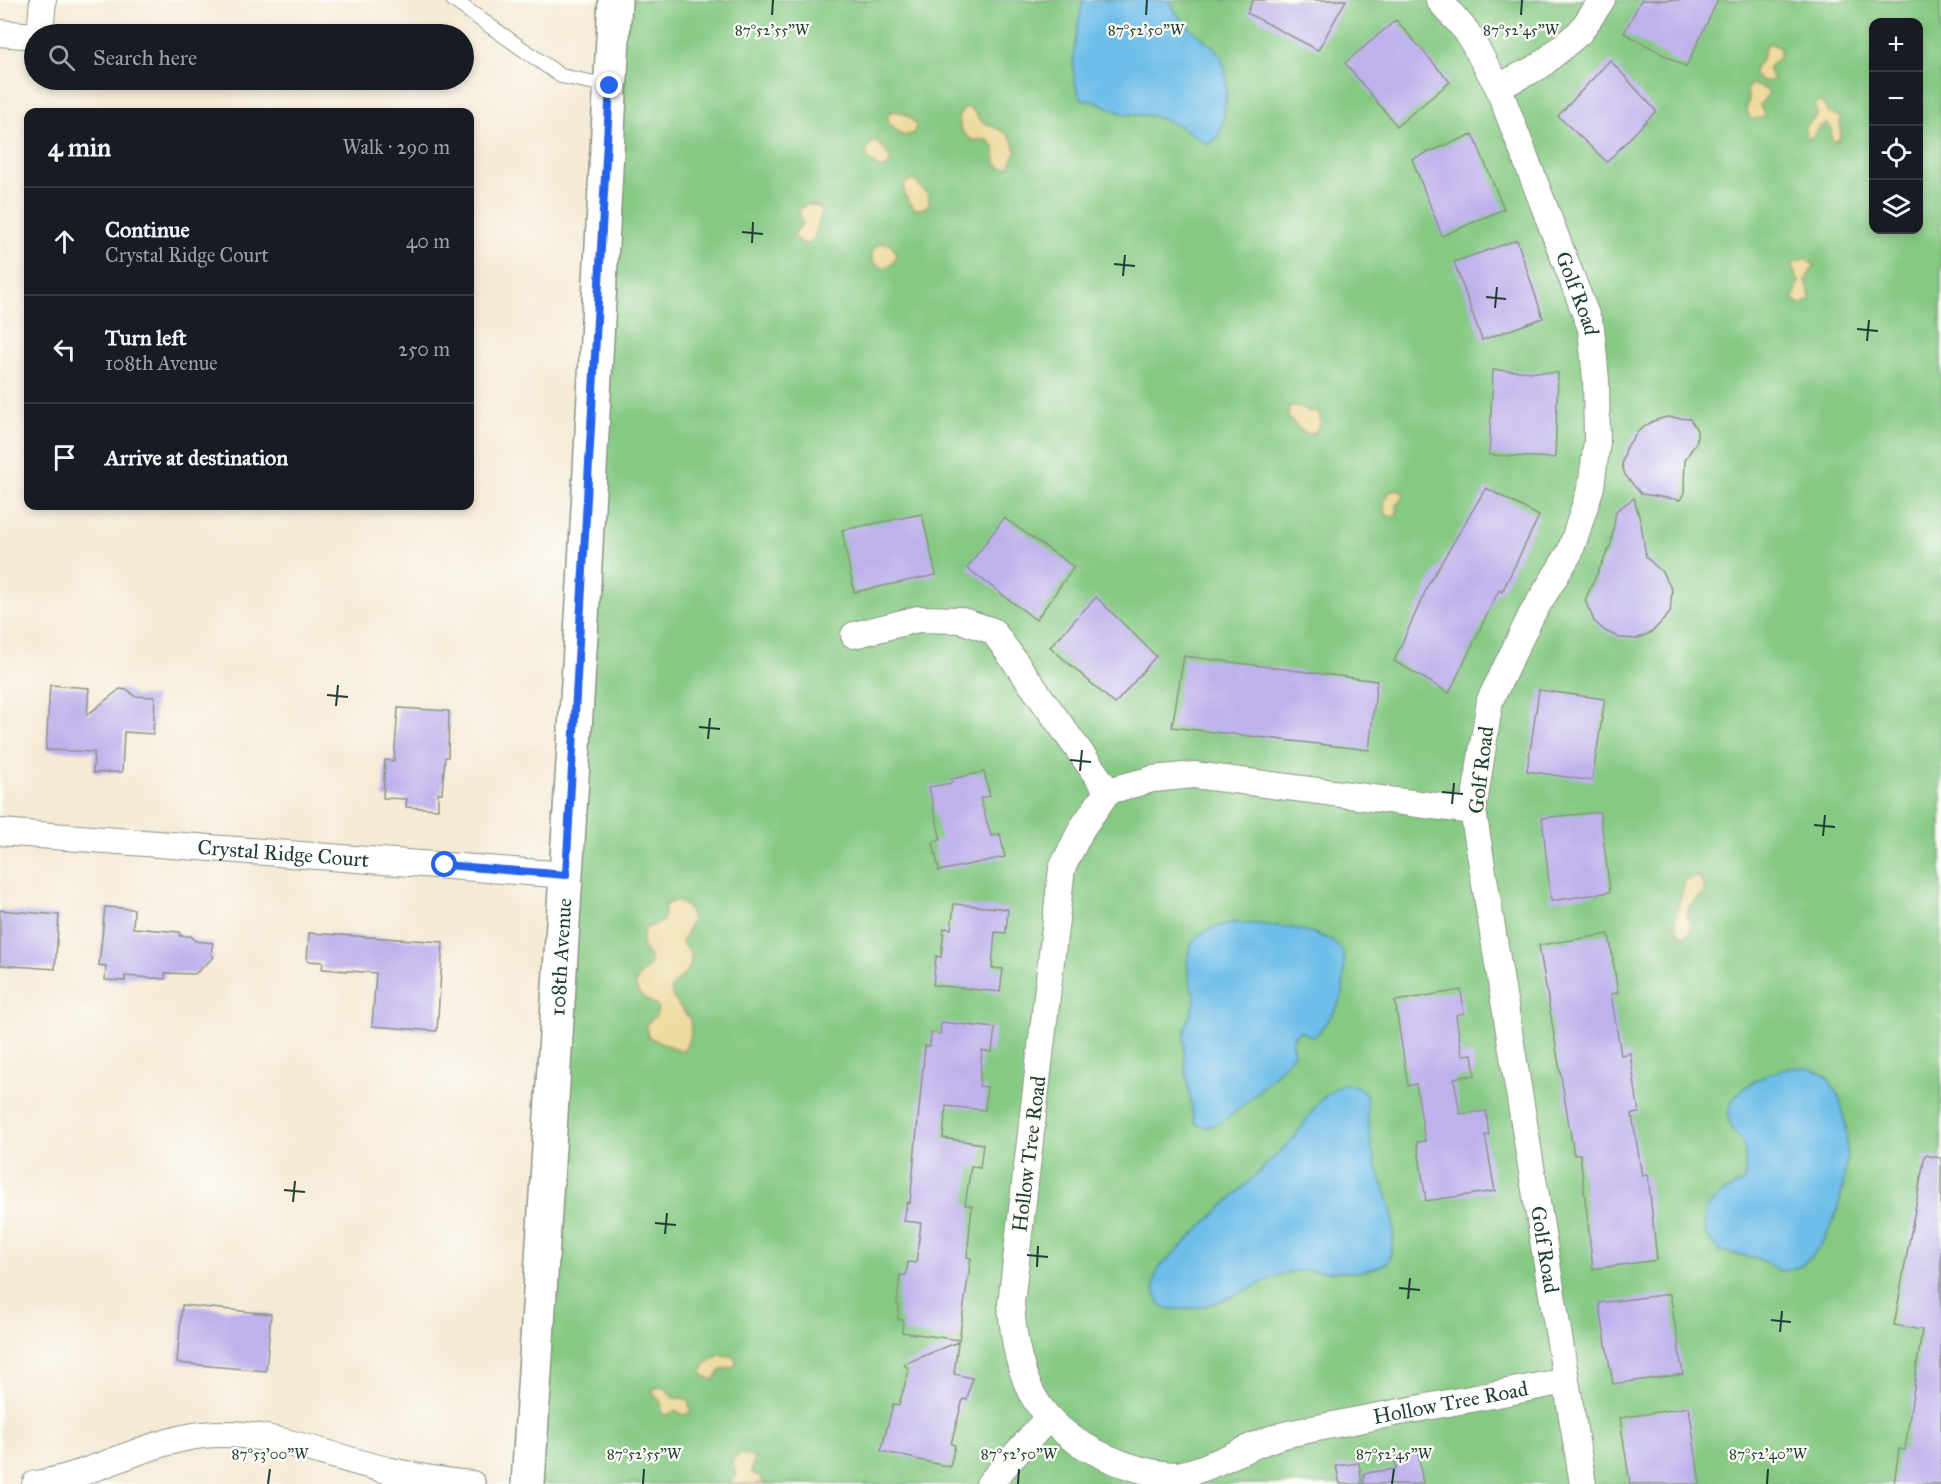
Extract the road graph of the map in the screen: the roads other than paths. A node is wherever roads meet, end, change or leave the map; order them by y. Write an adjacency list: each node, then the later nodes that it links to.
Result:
1 (43, 0): 6 (street)
2 (453, 0): 9 (lane)
3 (615, 0): 9 (street, 108th Avenue)
4 (1438, 0): 10 (street, Golf Road)
5 (1602, 0): 10 (street)
6 (41, 24)
7 (0, 33): 8 (street)
8 (24, 35)
9 (610, 86): 15 (street, 108th Avenue)
10 (1498, 87): 13 (street, Golf Road)
11 (854, 634): 12 (street)
12 (1108, 790): 13 (street); 17 (street, Hollow Tree Road)
13 (1473, 811): 16 (street, Golf Road)
14 (0, 832): 15 (street, Crystal Ridge Court)
15 (566, 875): 21 (street, 108th Avenue)
16 (1565, 1381): 18 (street, Hollow Tree Road); 23 (street, Golf Road)
17 (1047, 1419): 18 (street, Hollow Tree Road); 22 (street)
18 (1181, 1479)
19 (35, 1484): 20 (street)
20 (472, 1484)
21 (528, 1484)
22 (989, 1484)
23 (1583, 1484)

